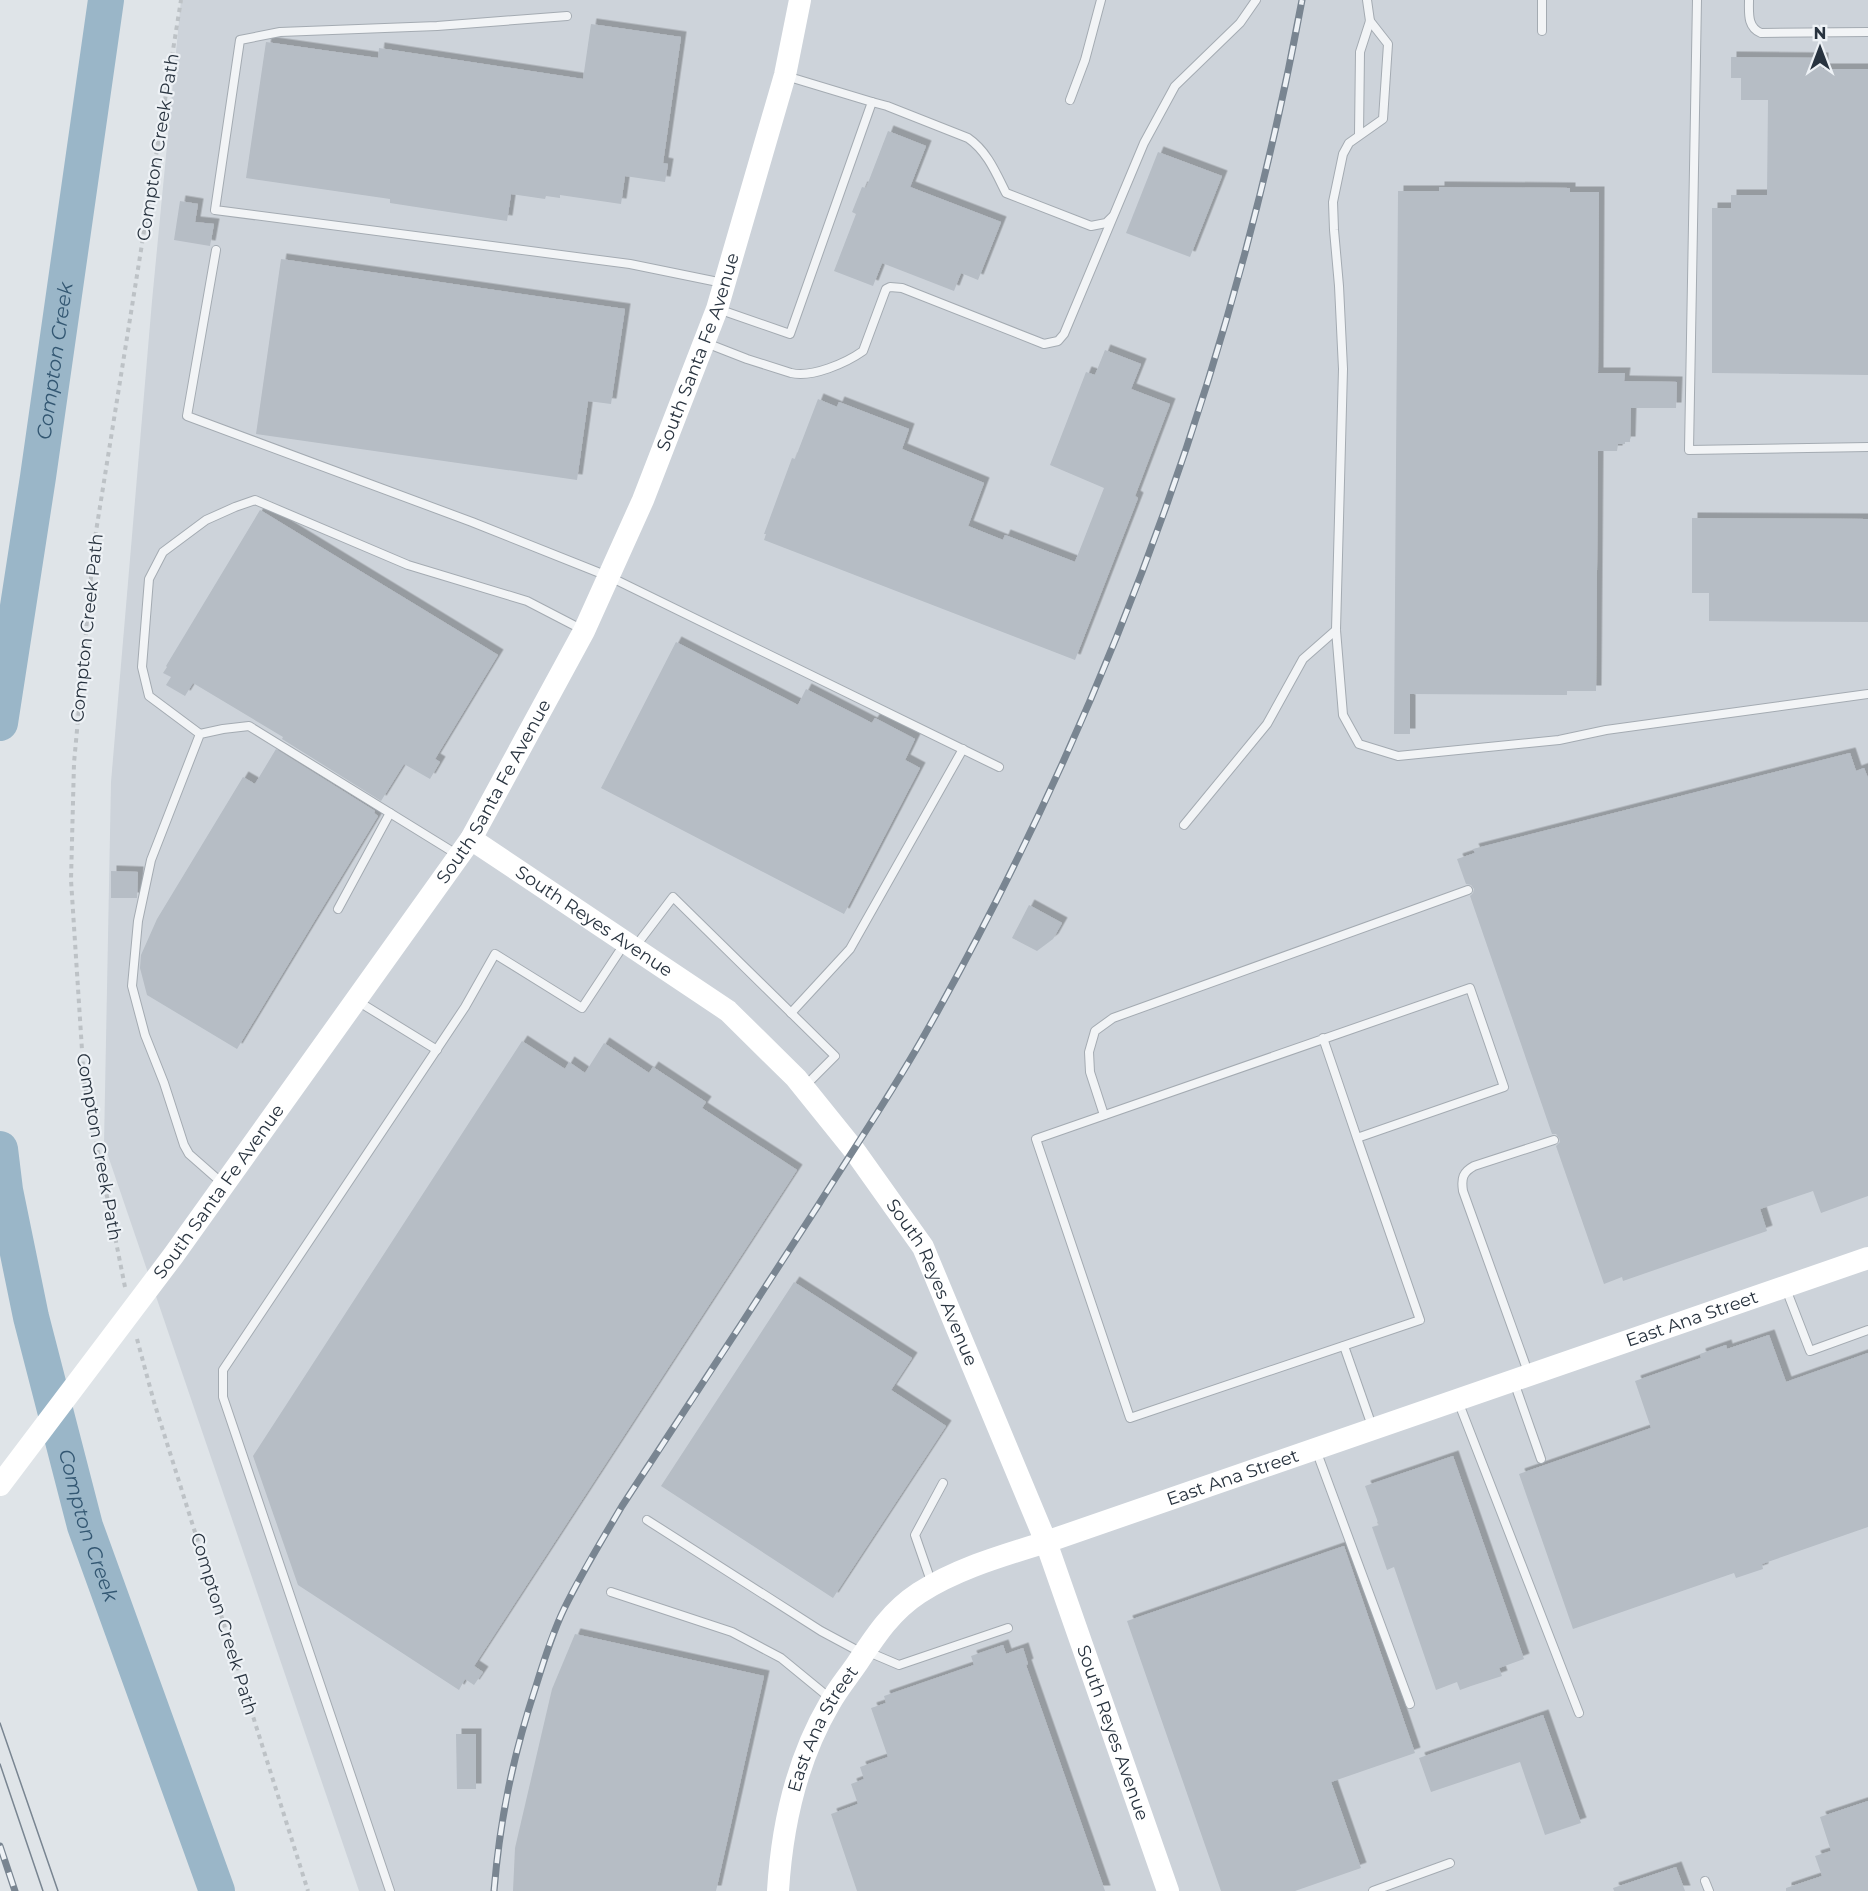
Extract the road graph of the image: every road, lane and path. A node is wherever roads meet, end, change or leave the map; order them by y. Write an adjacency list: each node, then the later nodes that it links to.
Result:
1 (181, 0): 45 (path, Compton Creek Path)
2 (800, 0): 13 (street, South Santa Fe Avenue)
3 (1101, 0): 14 (lane)
4 (1256, 0): 17 (lane)
5 (1367, 0): 10 (lane)
6 (1542, 0): 11 (lane)
7 (1697, 0): 22 (lane)
8 (1749, 0): 12 (lane)
9 (567, 16): 19 (lane)
10 (1370, 21): 16 (lane); 16 (lane)
11 (1542, 31)
12 (1868, 32)
13 (785, 75): 15 (lane); 19 (street, South Santa Fe Avenue)
14 (1070, 100)
15 (872, 102): 17 (lane); 20 (lane)
16 (1359, 134): 24 (lane)
17 (1113, 216): 21 (lane)
18 (216, 250): 23 (lane)
19 (725, 283): 20 (street, South Santa Fe Avenue)
20 (717, 309): 21 (street, South Santa Fe Avenue)
21 (705, 343): 23 (street, South Santa Fe Avenue)
22 (1868, 447)
23 (610, 577): 25 (street, South Santa Fe Avenue); 28 (lane)
24 (1336, 630): 26 (lane); 31 (lane)
25 (585, 631): 27 (lane); 32 (street, South Santa Fe Avenue)
26 (1868, 694)
27 (200, 734): 30 (lane); 44 (lane)
28 (963, 749): 29 (lane); 37 (lane)
29 (999, 767)
30 (390, 813): 32 (lane); 34 (lane)
31 (1184, 825)
32 (466, 847): 35 (street, South Reyes Avenue); 36 (street, South Santa Fe Avenue)
33 (1468, 890): 41 (lane)
34 (338, 909)
35 (630, 945): 37 (lane); 39 (lane); 40 (street, South Reyes Avenue)
36 (356, 1000): 39 (lane); 44 (street, South Santa Fe Avenue)
37 (791, 1013): 40 (lane)
38 (1323, 1038): 41 (lane); 42 (lane); 42 (lane)
39 (437, 1050): 70 (lane)
40 (804, 1087): 59 (street, South Reyes Avenue)
41 (1104, 1115): 49 (lane)
42 (1357, 1138): 49 (lane)
43 (1554, 1140): 51 (lane)
44 (223, 1185): 57 (street, South Santa Fe Avenue)
45 (119, 1258)
46 (1868, 1258): 47 (street, East Ana Street)
47 (1785, 1286): 48 (lane); 51 (street, East Ana Street)
48 (1868, 1330)
49 (1344, 1346): 53 (lane)
50 (141, 1356): 69 (path, Compton Creek Path)
51 (1522, 1378): 52 (street, East Ana Street); 55 (lane)
52 (1457, 1400): 53 (street, East Ana Street); 66 (lane)
53 (1373, 1429): 54 (street, East Ana Street)
54 (1316, 1449): 59 (street, East Ana Street); 65 (lane)
55 (1541, 1459)
56 (943, 1483): 60 (lane)
57 (0, 1485)
58 (647, 1520): 63 (lane)
59 (1046, 1542): 60 (street, East Ana Street); 72 (street, South Reyes Avenue)
60 (932, 1586): 63 (street, East Ana Street)
61 (610, 1592): 64 (lane)
62 (1008, 1628): 63 (lane)
63 (864, 1652): 64 (street, East Ana Street)
64 (832, 1700): 71 (street, East Ana Street)
65 (1410, 1704)
66 (1579, 1713)
67 (1450, 1863): 73 (lane)
68 (1705, 1881): 74 (lane)
69 (308, 1891)
70 (390, 1891)
71 (778, 1891)
72 (1168, 1891)
73 (1373, 1891)
74 (1709, 1891)

